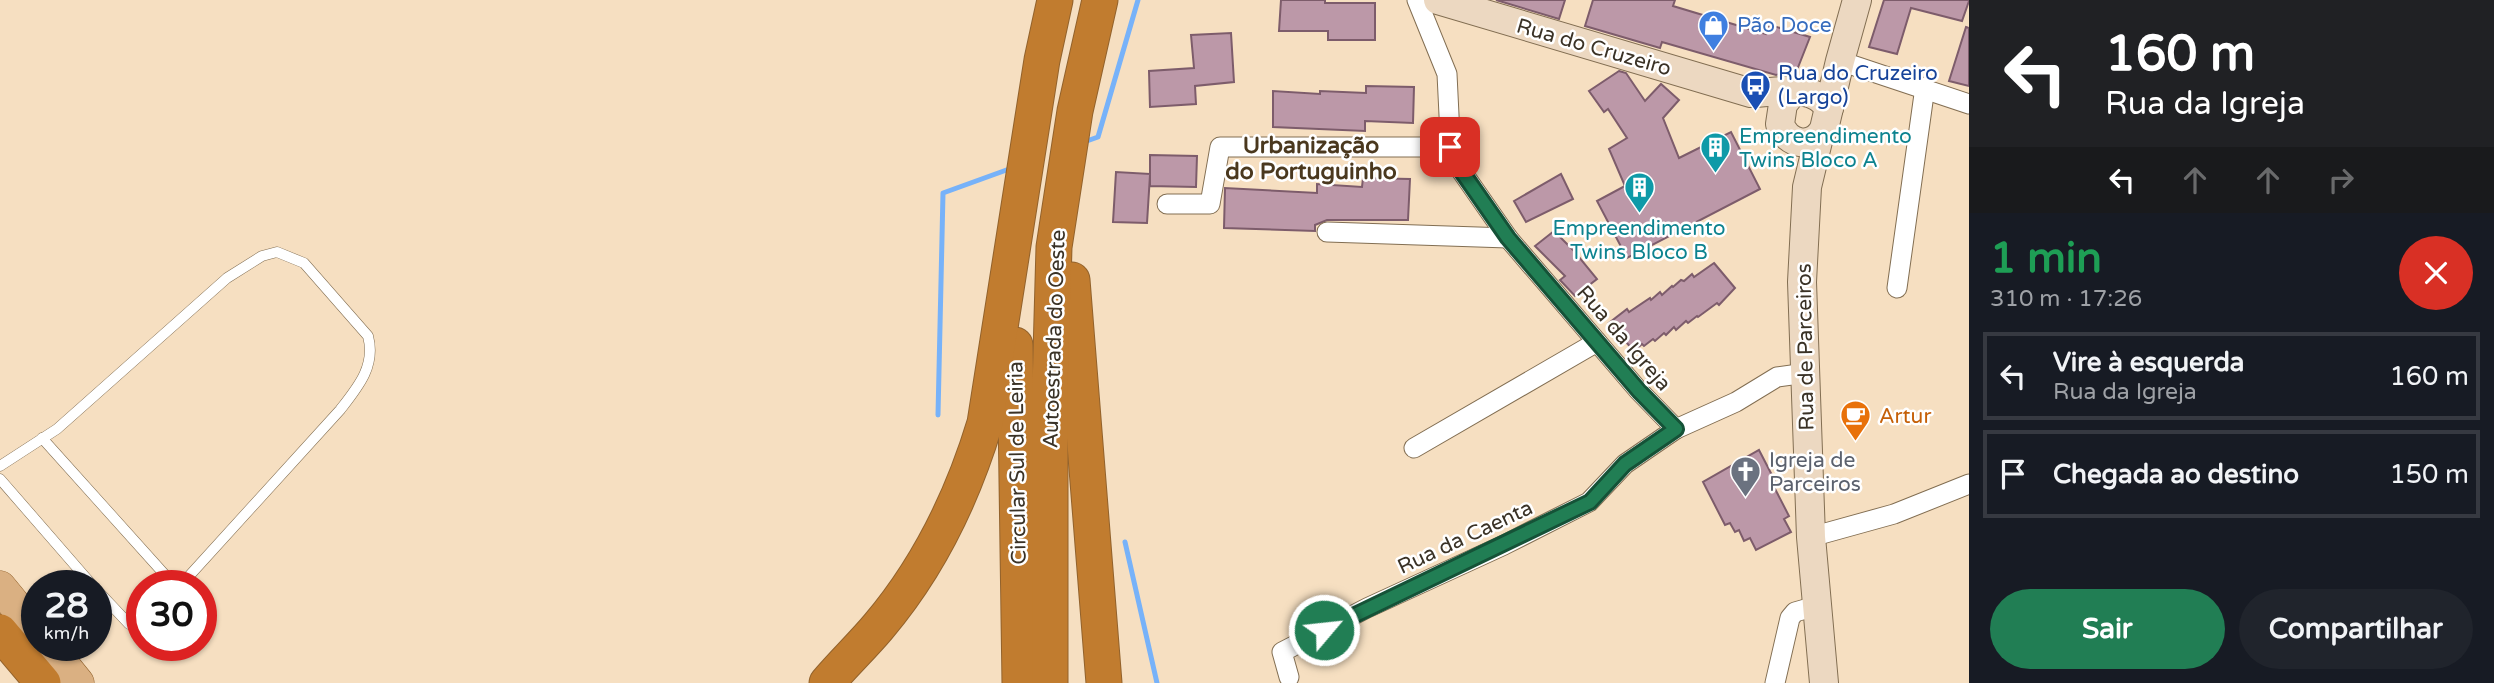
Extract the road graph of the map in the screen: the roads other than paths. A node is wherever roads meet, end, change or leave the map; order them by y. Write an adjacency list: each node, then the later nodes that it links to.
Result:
1 (1055, 0): 19 (highway, Autoestrada do Oeste)
2 (1100, 0): 20 (highway, Autoestrada do Oeste)
3 (1417, 0): 14 (street, Rua da Igreja)
4 (1438, 0): 9 (main road, Rua do Cruzeiro)
5 (1857, 0): 6 (main road)
6 (1840, 61): 7 (street); 8 (main road); 11 (main road)
7 (1925, 88): 10 (street); 21 (street)
8 (1799, 91): 9 (main road, Rua do Cruzeiro); 11 (main road); 12 (main road)
9 (1751, 93): 12 (main road, Rua do Cruzeiro)
10 (1969, 104)
11 (1829, 108): 13 (main road)
12 (1784, 130): 13 (main road); 15 (main road)
13 (1819, 137): 15 (main road, Rua de Parceiros)
14 (1450, 147): 16 (street); 18 (street, Rua da Igreja)
15 (1807, 187): 23 (main road, Rua de Parceiros)
16 (1167, 204)
17 (1327, 232): 18 (street)
18 (1508, 238): 22 (street, Rua da Igreja)
19 (1015, 243): 46 (highway); 47 (highway, Circular Sul de Leiria)
20 (1062, 248): 48 (highway, Autoestrada do Oeste); 49 (highway)
21 (1897, 289)
22 (1597, 342): 24 (street, Rua da Igreja); 26 (street)
23 (1805, 373): 24 (street); 30 (main road, Rua de Parceiros)
24 (1676, 429): 42 (street, Rua da Caenta)
25 (42, 438): 27 (lane); 32 (lane); 33 (lane)
26 (1414, 448)
27 (0, 466)
28 (0, 479): 31 (lane)
29 (1969, 484): 30 (street)
30 (1811, 537): 36 (main road, Rua de Parceiros)
31 (79, 570)
32 (163, 570)
33 (193, 570)
34 (0, 587): 37 (main road)
35 (112, 605): 38 (lane)
36 (1816, 606): 50 (street); 51 (main road, Rua de Parceiros)
37 (21, 613)
38 (126, 620)
39 (0, 632): 44 (highway)
40 (60, 661): 45 (main road)
41 (0, 669): 43 (highway)
42 (1289, 677)
43 (11, 683)
44 (43, 683)
45 (78, 683)
46 (827, 683)
47 (1020, 683)
48 (1050, 683)
49 (1104, 683)
50 (1775, 683)
51 (1824, 683)

